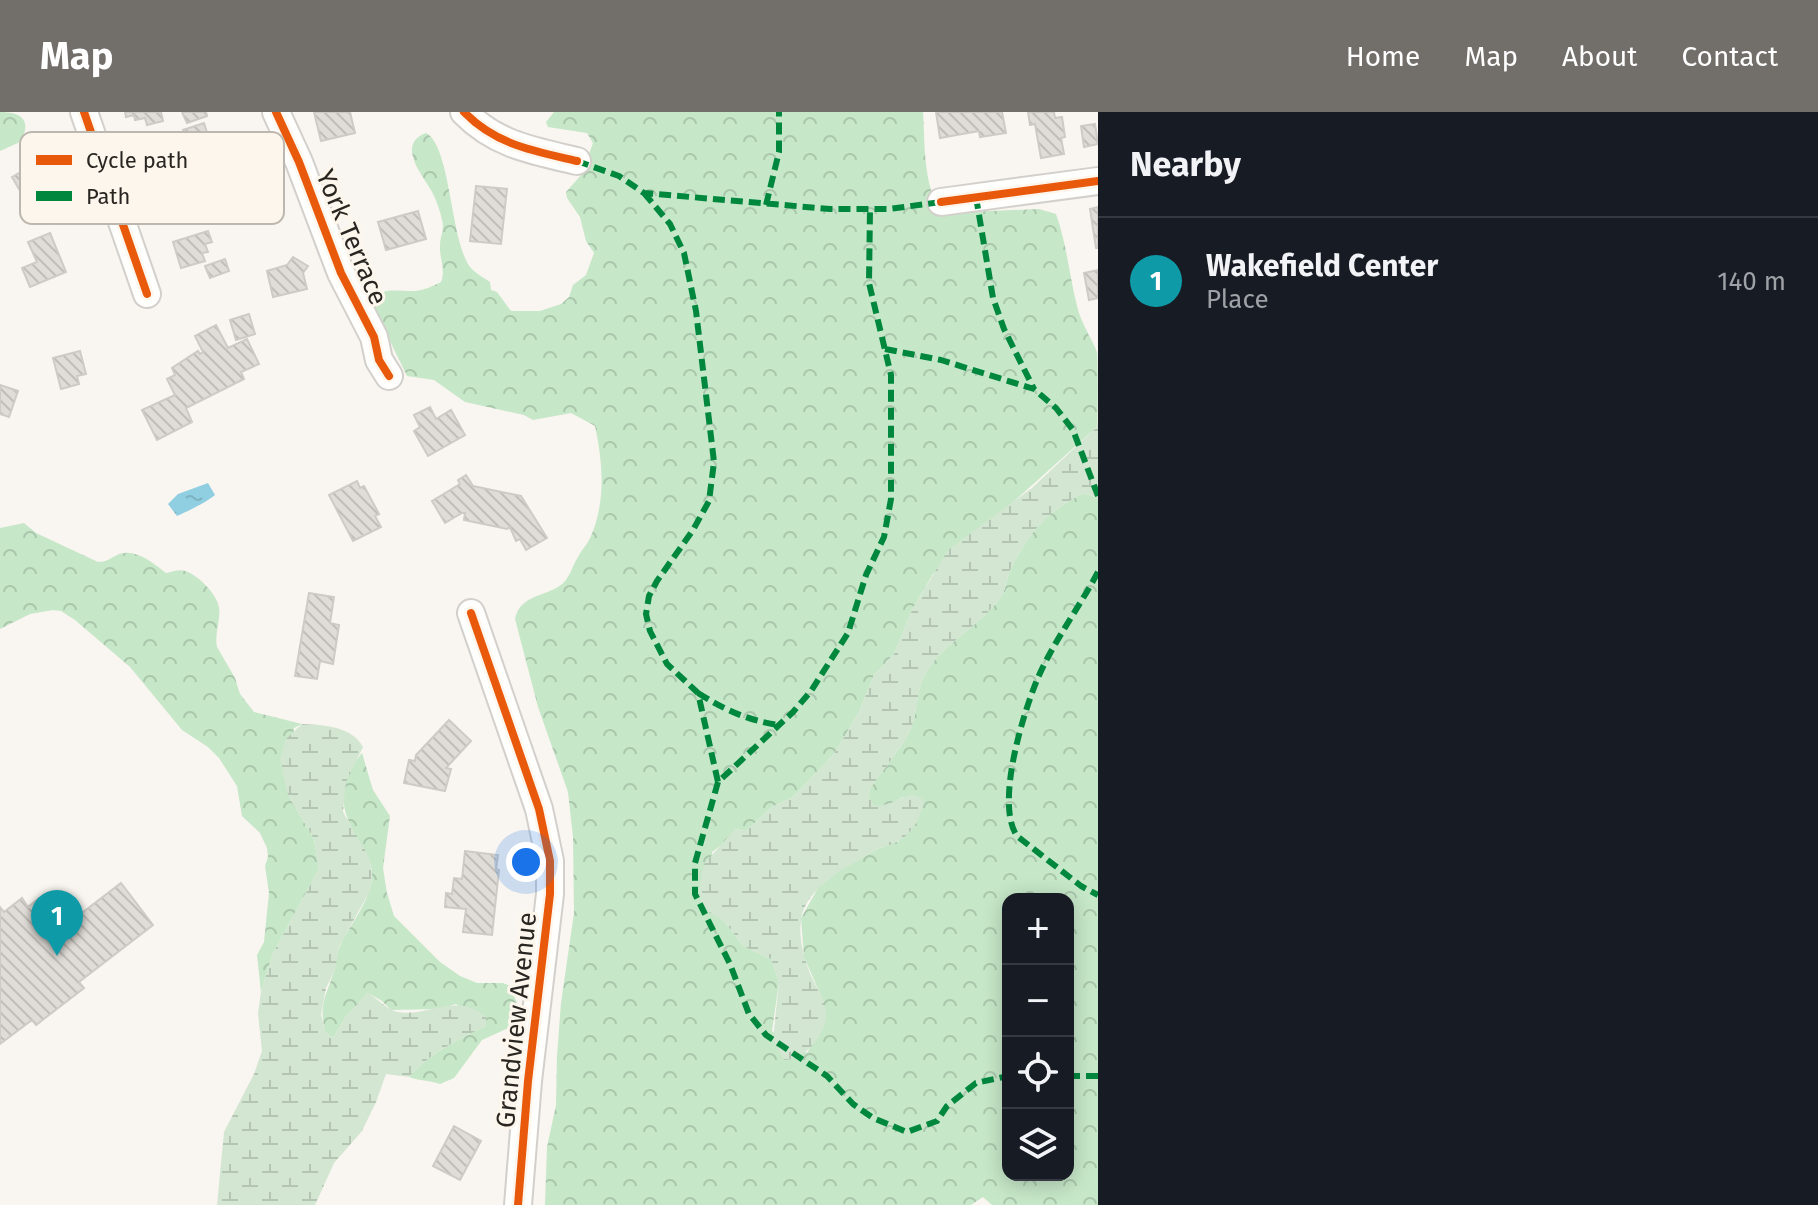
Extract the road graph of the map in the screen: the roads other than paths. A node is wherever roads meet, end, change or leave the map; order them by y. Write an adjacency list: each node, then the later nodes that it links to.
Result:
1 (84, 112): 4 (street)
2 (276, 112): 10 (street, York Terrace)
3 (464, 112): 5 (street)
4 (91, 132)
5 (577, 161)
6 (1098, 181): 7 (street)
7 (941, 202)
8 (123, 224): 9 (street)
9 (147, 294)
10 (389, 376)
11 (471, 613): 12 (street, Grandview Avenue)
12 (518, 1205)

